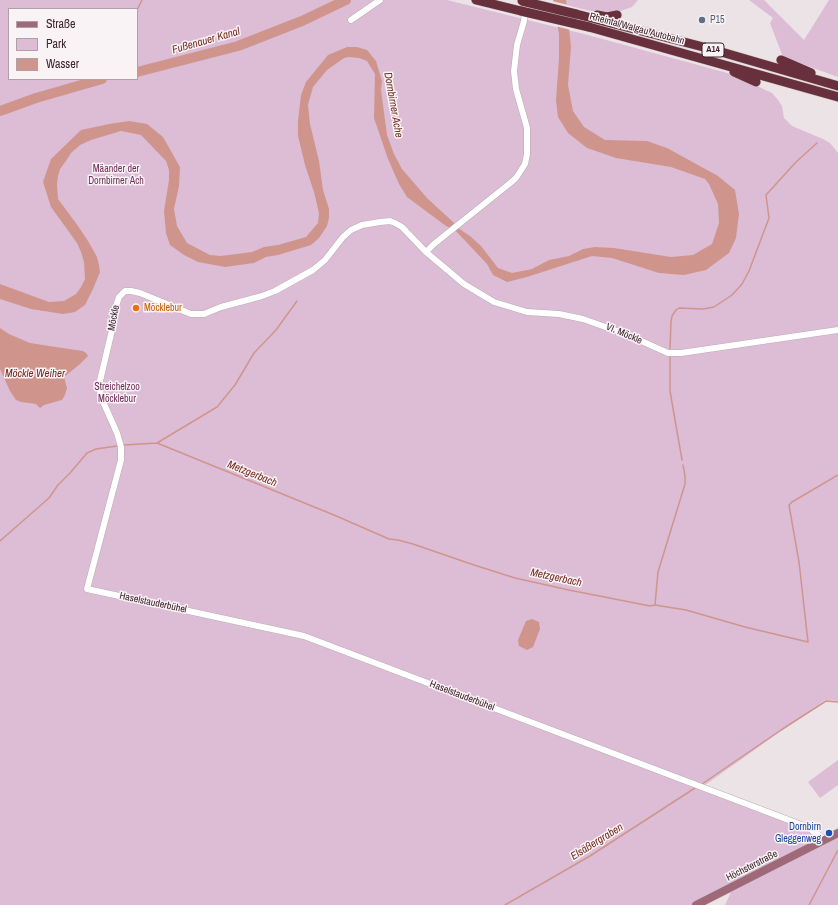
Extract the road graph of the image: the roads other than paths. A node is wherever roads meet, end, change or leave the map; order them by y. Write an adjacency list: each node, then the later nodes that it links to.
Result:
1 (380, 0): 6 (street)
2 (476, 0): 7 (highway, Rheintal/Walgau Autobahn / A14, bridge)
3 (522, 0): 5 (highway, Rheintal/Walgau Autobahn, bridge); 12 (street)
4 (617, 15): 5 (highway)
5 (589, 16): 10 (highway, Rheintal/Walgau Autobahn / A14)
6 (351, 20)
7 (708, 60): 9 (highway); 11 (highway, Rheintal/Walgau Autobahn / A14)
8 (781, 60): 10 (highway)
9 (756, 82)
10 (837, 85)
11 (838, 97)
12 (426, 252): 13 (street, VI. Möckle); 14 (street, Möckle)
13 (838, 330)
14 (87, 589): 16 (street, Haselstauderbühel)
15 (838, 833): 16 (main road, Höchsterstraße)
16 (825, 840): 17 (main road, Höchsterstraße)
17 (696, 905)

